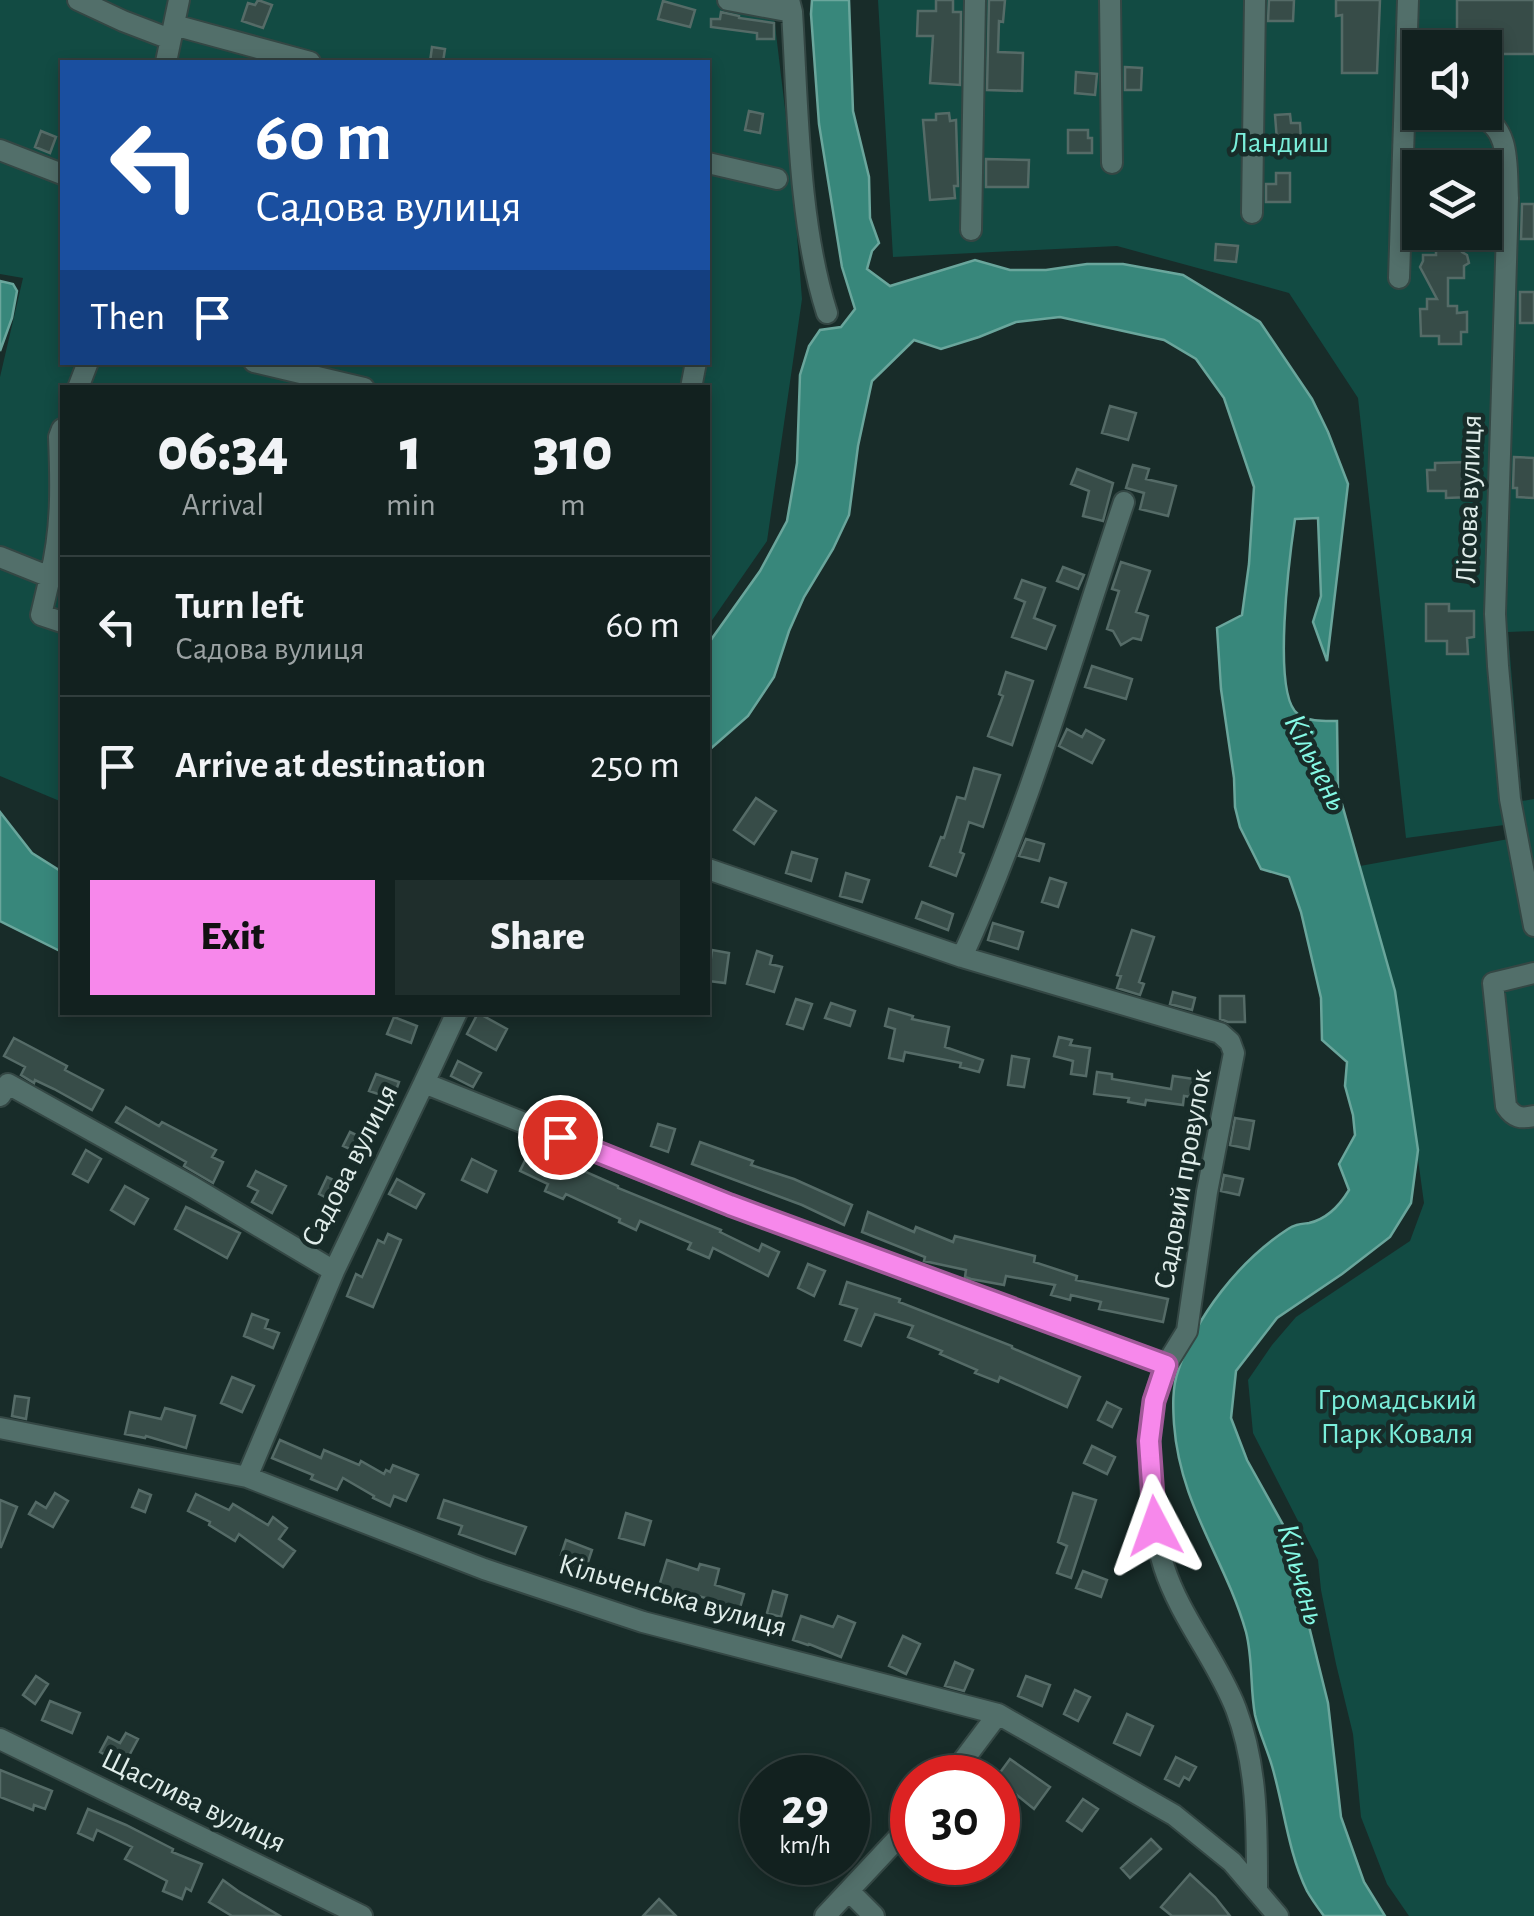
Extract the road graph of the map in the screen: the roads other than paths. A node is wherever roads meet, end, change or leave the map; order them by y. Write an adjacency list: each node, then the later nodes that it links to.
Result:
1 (78, 0): 10 (street)
2 (179, 0): 10 (street)
3 (728, 0): 8 (street)
4 (975, 0): 21 (street)
5 (1110, 0): 17 (street)
6 (1255, 0): 20 (street)
7 (1408, 0): 9 (street)
8 (790, 6): 23 (street)
9 (1409, 30)
10 (172, 32): 11 (street); 12 (street)
11 (166, 60)
12 (301, 60)
13 (1410, 130): 22 (street)
14 (1498, 130): 32 (street, Лісова вулиця)
15 (0, 150): 18 (street)
16 (710, 163): 19 (street)
17 (1112, 163)
18 (60, 173)
19 (777, 179)
20 (1252, 214)
21 (971, 230)
22 (1399, 278)
23 (827, 313)
24 (267, 365): 25 (street)
25 (351, 385)
26 (1124, 502): 33 (street)
27 (60, 522): 29 (street)
28 (0, 557): 29 (street)
29 (50, 577): 30 (street)
30 (60, 621)
31 (710, 870): 33 (street, Садовий провулок)
32 (1534, 926)
33 (962, 957): 40 (street, Садовий провулок)
34 (1534, 973): 38 (street)
35 (456, 1015): 36 (street)
36 (424, 1083): 39 (street, Садова вулиця); 40 (street, Садова вулиця)
37 (3, 1086): 39 (street, Садова вулиця)
38 (1534, 1116)
39 (334, 1271): 42 (street)
40 (1166, 1365): 47 (street)
41 (0, 1428): 42 (street, Кільченська вулиця)
42 (248, 1477): 43 (street, Кільченська вулиця)
43 (998, 1714): 45 (street); 47 (street, Кільченська вулиця)
44 (0, 1739): 49 (street, Щаслива вулиця)
45 (967, 1755)
46 (890, 1847): 48 (street)
47 (1258, 1890): 52 (street, Кільченська вулиця)
48 (849, 1891): 50 (street); 51 (street)
49 (362, 1916)
50 (825, 1916)
51 (874, 1916)
52 (1278, 1916)

